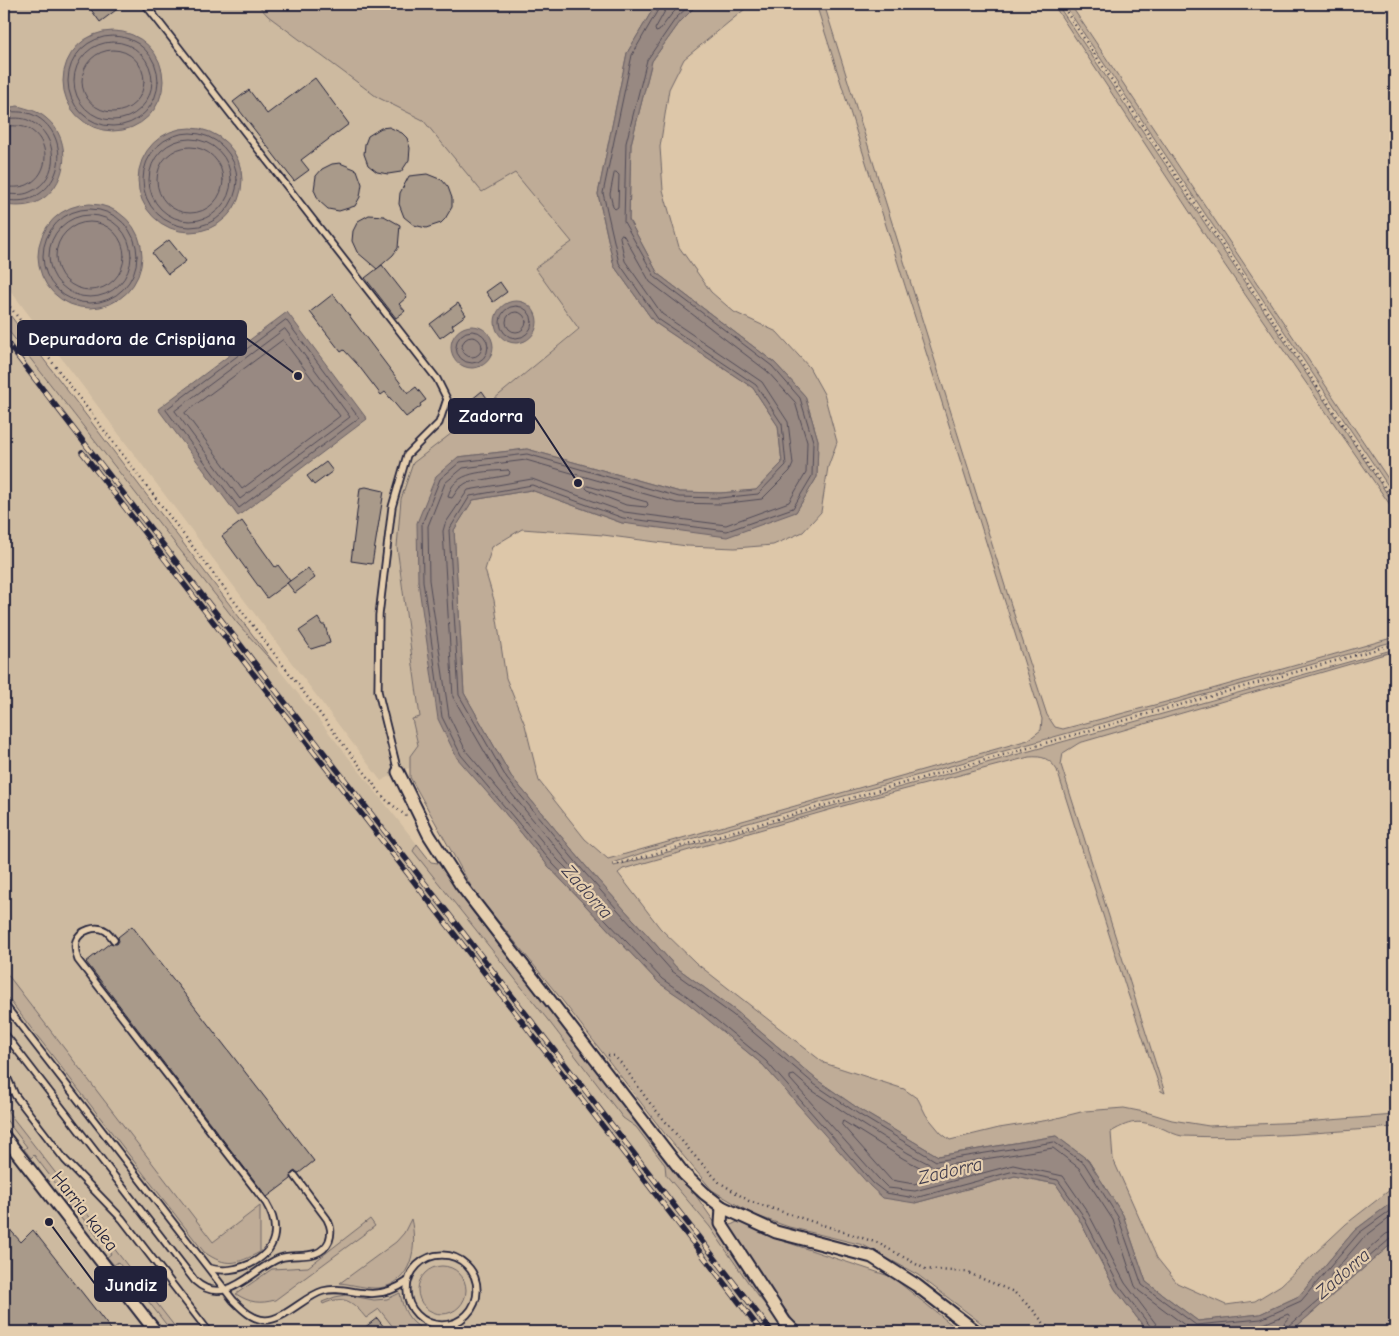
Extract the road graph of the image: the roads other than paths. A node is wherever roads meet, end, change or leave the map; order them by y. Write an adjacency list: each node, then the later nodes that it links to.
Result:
1 (145, 4): 2 (lane)
2 (398, 772): 9 (street)
3 (114, 940): 10 (lane)
4 (4, 1004): 10 (lane)
5 (4, 1033): 12 (lane)
6 (4, 1070): 15 (lane)
7 (4, 1136): 14 (street, Harria kalea)
8 (295, 1176): 12 (lane)
9 (722, 1207): 17 (street); 18 (street)
10 (208, 1268): 12 (lane)
11 (408, 1282): 12 (lane); 13 (lane); 13 (lane)
12 (225, 1289)
13 (446, 1326): 16 (lane)
14 (156, 1332)
15 (209, 1332)
16 (437, 1332)
17 (795, 1332)
18 (977, 1332)

